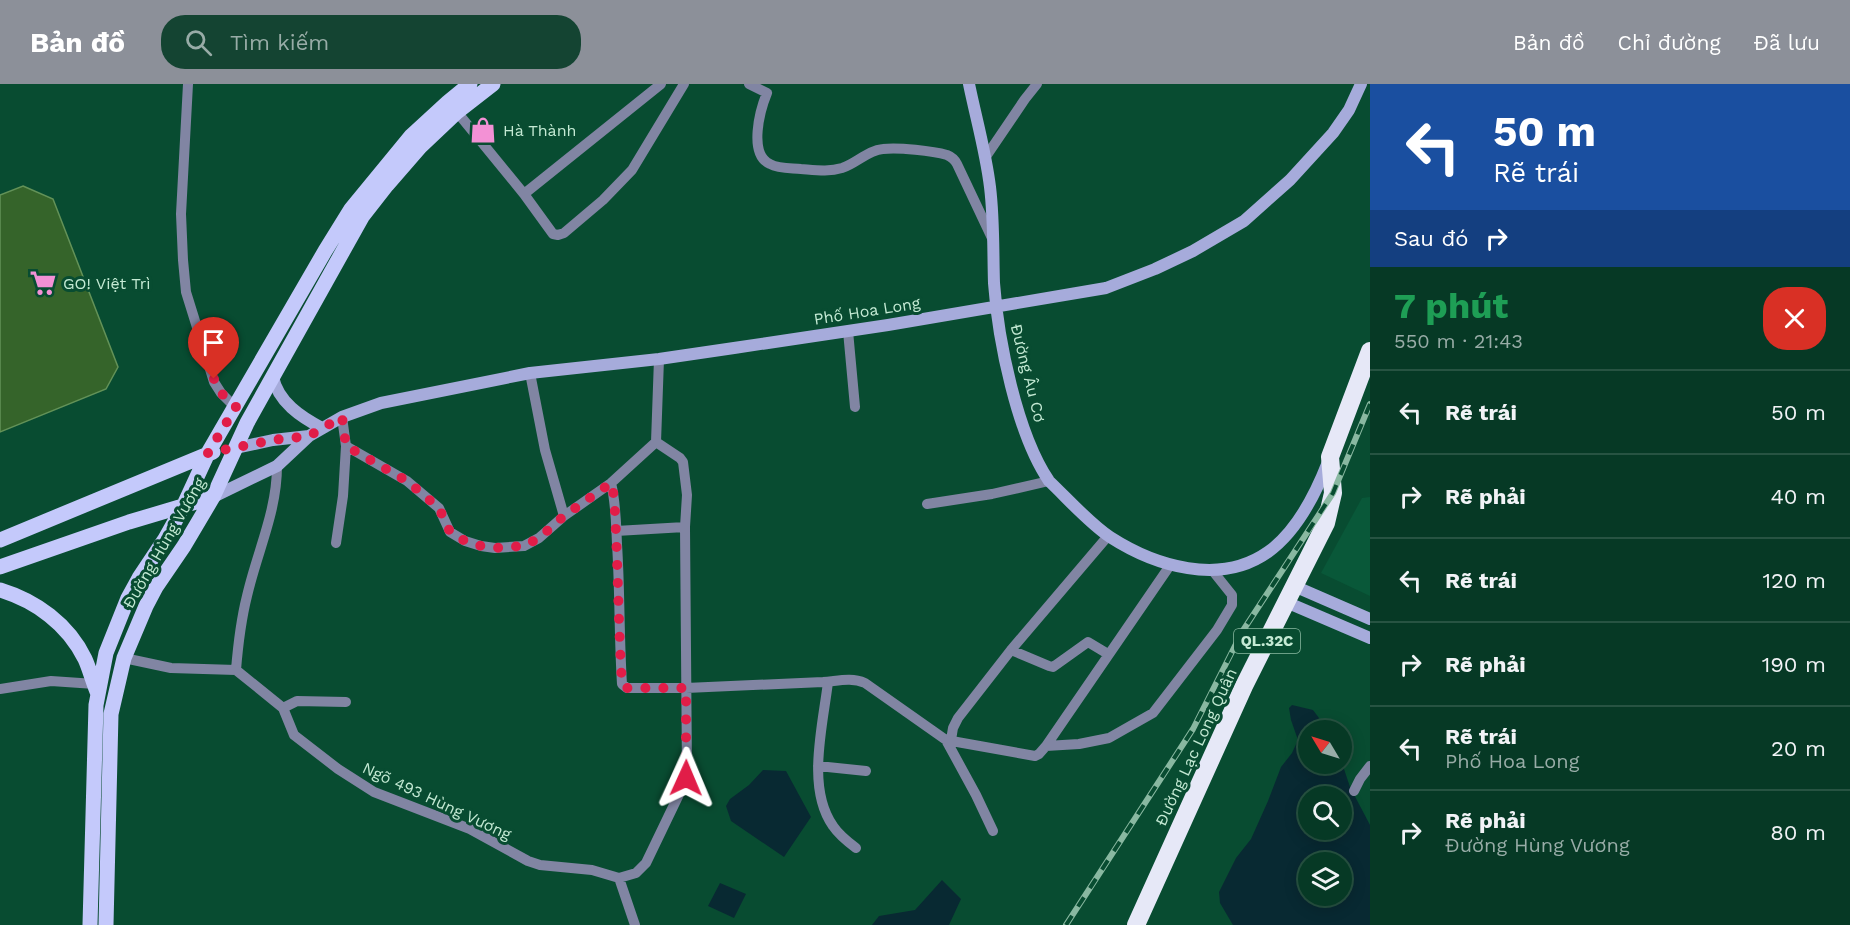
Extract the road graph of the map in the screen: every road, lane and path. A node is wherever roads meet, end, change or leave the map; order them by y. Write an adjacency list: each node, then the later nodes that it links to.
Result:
1 (188, 84): 20 (street)
2 (470, 84): 20 (main road, Đường Hùng Vương)
3 (493, 84): 10 (main road, Đường Hùng Vương)
4 (661, 84): 12 (street)
5 (684, 84): 12 (street)
6 (749, 84): 13 (street)
7 (969, 84): 11 (street, Đường Âu Cơ)
8 (1037, 84): 11 (street)
9 (1361, 84): 14 (street, Phố Hoa Long)
10 (457, 112): 12 (street); 19 (main road, Đường Hùng Vương)
11 (985, 158): 13 (street, Đường Âu Cơ)
12 (524, 194)
13 (992, 238): 14 (street, Đường Âu Cơ)
14 (996, 307): 15 (street, Phố Hoa Long); 31 (street, Đường Âu Cơ)
15 (848, 332): 17 (street, Phố Hoa Long); 21 (street)
16 (1370, 351): 29 (highway, Đường Lạc Long Quân / QL.32C)
17 (659, 359): 18 (street, Phố Hoa Long); 25 (street)
18 (530, 373): 22 (street, Phố Hoa Long); 36 (street)
19 (273, 377): 23 (street); 27 (main road, Đường Hùng Vương)
20 (236, 407): 28 (main road, Đường Hùng Vương)
21 (855, 407)
22 (342, 417): 23 (street, Phố Hoa Long); 26 (street)
23 (322, 428): 24 (street, Phố Hoa Long)
24 (309, 436): 27 (street, Phố Hoa Long); 30 (street, Phố Hoa Long)
25 (656, 442): 32 (street); 37 (street)
26 (346, 446): 36 (street); 41 (street)
27 (236, 448): 28 (main road); 33 (main road, Đường Hùng Vương)
28 (208, 453): 35 (main road, Đường Hùng Vương); 40 (main road)
29 (1330, 458): 44 (street, Đường Âu Cơ); 46 (highway, Đường Lạc Long Quân / QL.32C)
30 (277, 465): 33 (street, Phố Hoa Long); 52 (street)
31 (1049, 481): 34 (street); 39 (street, Đường Âu Cơ)
32 (611, 483): 36 (street); 38 (street)
33 (213, 497): 35 (main road); 51 (main road, Đường Hùng Vương)
34 (927, 504)
35 (183, 507): 43 (main road); 56 (main road, Đường Hùng Vương)
36 (564, 516)
37 (685, 527): 38 (street); 54 (street)
38 (616, 531): 54 (street)
39 (1108, 536): 42 (street, Đường Âu Cơ); 49 (street)
40 (0, 540)
41 (336, 543)
42 (1171, 564): 44 (street, Đường Âu Cơ); 50 (street)
43 (0, 567)
44 (1212, 570): 61 (street)
45 (0, 590): 56 (main road)
46 (1290, 594): 47 (street); 48 (street); 72 (highway, Đường Lạc Long Quân / QL.32C)
47 (1370, 619)
48 (1370, 638)
49 (1011, 651): 50 (street); 60 (street)
50 (1108, 654): 61 (street)
51 (124, 658): 52 (street); 57 (main road, Đường Hùng Vương)
52 (236, 670): 59 (street, Ngõ 493 Hùng Vương)
53 (828, 682): 54 (street); 60 (street); 62 (street)
54 (686, 688): 68 (street)
55 (0, 689): 56 (street)
56 (96, 689): 57 (main road); 69 (main road, Đường Hùng Vương)
57 (115, 696): 70 (main road, Đường Hùng Vương)
58 (346, 702): 59 (street)
59 (283, 708): 68 (street, Ngõ 493 Hùng Vương)
60 (948, 740): 61 (street); 66 (street)
61 (1046, 746)
62 (818, 766): 64 (street); 67 (street)
63 (1370, 766): 65 (street)
64 (866, 771)
65 (1354, 791)
66 (993, 831)
67 (856, 848)
68 (620, 878): 71 (street)
69 (90, 925)
70 (106, 925)
71 (635, 925)
72 (1136, 925)

